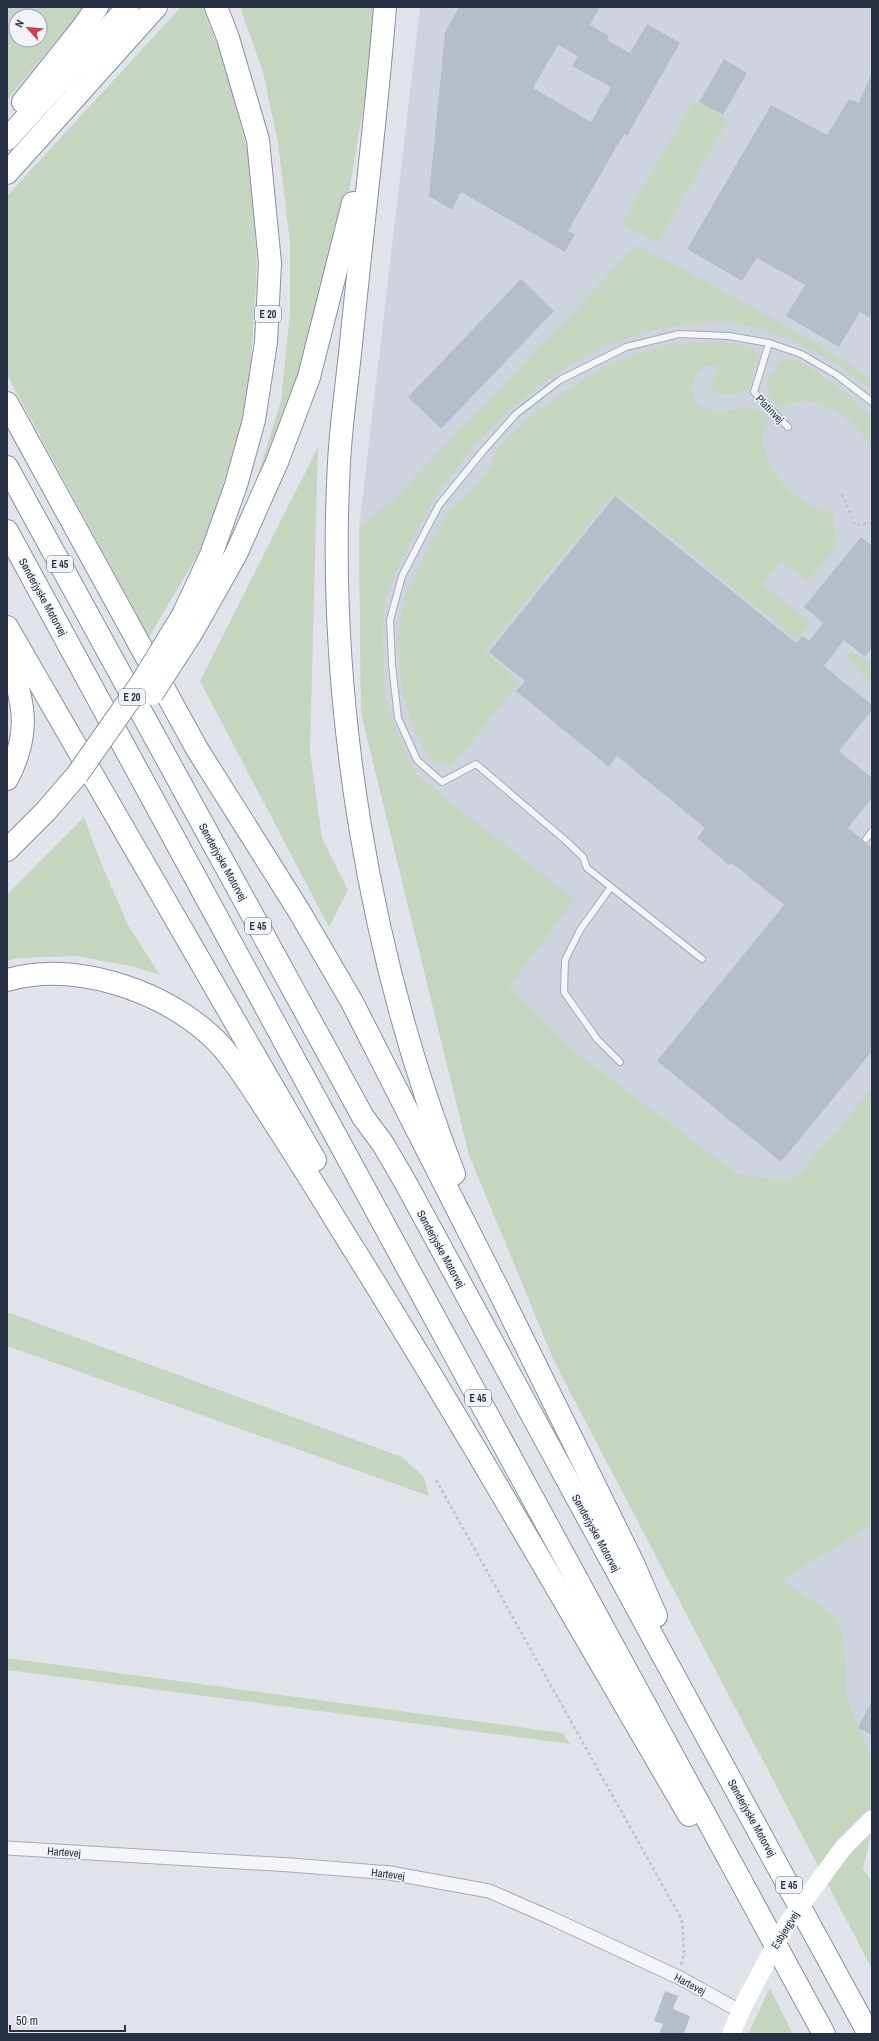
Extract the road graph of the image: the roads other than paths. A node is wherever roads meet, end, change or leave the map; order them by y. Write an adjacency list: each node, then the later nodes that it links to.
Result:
1 (97, 7): 8 (highway)
2 (128, 7): 9 (highway)
3 (156, 7): 10 (highway)
4 (216, 7): 18 (highway, E 20)
5 (384, 7): 7 (highway)
6 (396, 7): 11 (highway)
7 (378, 88): 11 (highway); 18 (highway)
8 (7, 121)
9 (7, 139)
10 (7, 173)
11 (362, 232): 29 (highway)
12 (769, 343): 13 (lane); 15 (lane, Platinvej); 25 (lane)
13 (872, 402)
14 (7, 403): 29 (highway)
15 (788, 428)
16 (7, 467): 31 (highway, Sønderjyske Motorvej / E 45)
17 (7, 531): 35 (highway, Sønderjyske Motorvej / E 45)
18 (187, 623): 24 (highway, bridge)
19 (7, 627): 30 (highway)
20 (7, 655): 21 (highway)
21 (7, 779)
22 (872, 831): 23 (lane)
23 (866, 839)
24 (7, 850)
25 (611, 887): 26 (lane); 28 (lane)
26 (702, 959)
27 (7, 980): 30 (highway)
28 (620, 1062)
29 (498, 1289): 31 (highway)
30 (418, 1351): 35 (highway)
31 (708, 1737): 37 (highway, Sønderjyske Motorvej / E 45)
32 (872, 1819): 34 (main road, Esbjergvej, bridge)
33 (7, 1848): 34 (street, Hartevej)
34 (741, 2008): 36 (main road, Esbjergvej)
35 (821, 2029)
36 (731, 2034)
37 (869, 2034)

